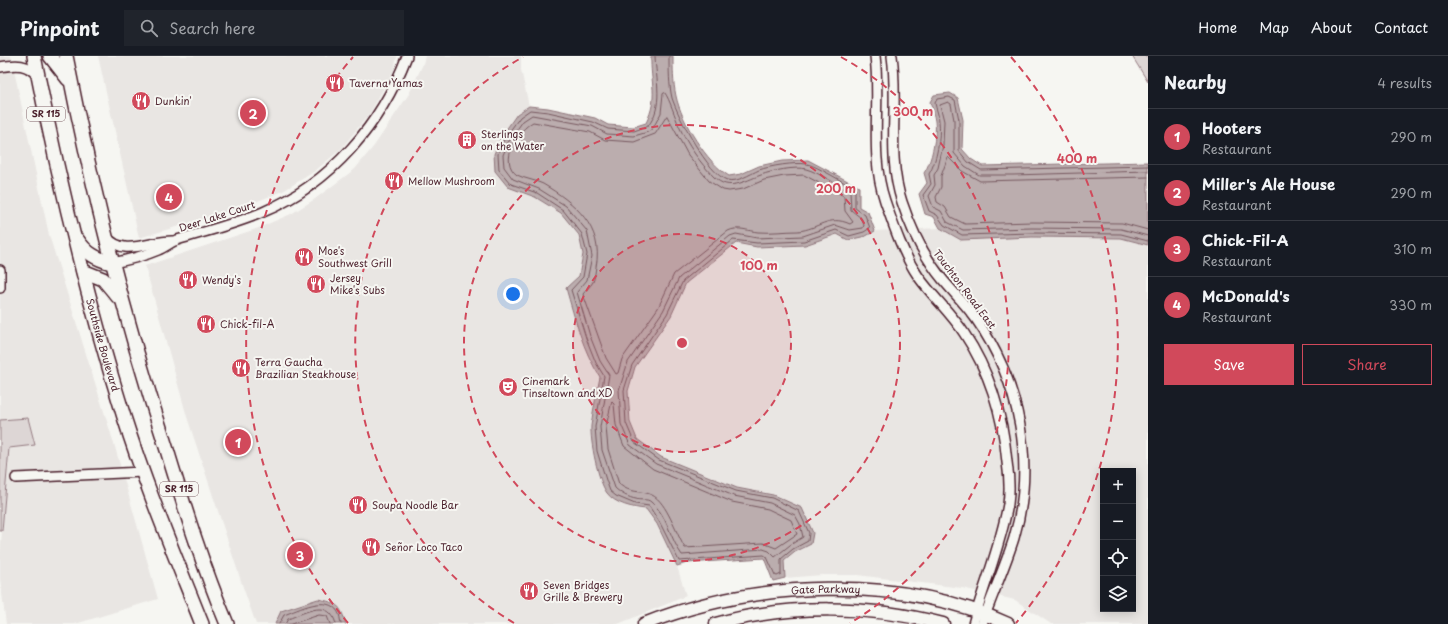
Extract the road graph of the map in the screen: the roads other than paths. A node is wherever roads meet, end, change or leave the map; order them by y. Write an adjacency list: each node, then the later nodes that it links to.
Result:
1 (34, 56): 10 (highway, Southside Boulevard / SR 115)
2 (50, 56): 11 (highway)
3 (66, 56): 11 (highway, SR 115)
4 (407, 56): 14 (street, Deer Lake Court)
5 (875, 56): 9 (street, Touchton Road East)
6 (892, 56): 8 (street, Touchton Road East)
7 (0, 66): 10 (street)
8 (894, 72): 9 (street); 18 (street, Touchton Road East)
9 (876, 73): 20 (street, Touchton Road East)
10 (38, 77): 13 (highway, Southside Boulevard / SR 115)
11 (71, 82): 12 (highway, SR 115)
12 (104, 233): 14 (street, Deer Lake Court); 15 (highway, SR 115)
13 (74, 236): 15 (highway); 17 (highway, Southside Boulevard / SR 115)
14 (175, 241): 15 (street, Deer Lake Court)
15 (112, 264): 21 (highway, SR 115)
16 (0, 270): 19 (street)
17 (83, 271): 21 (highway); 26 (highway, Southside Boulevard / SR 115)
18 (942, 279): 20 (street); 22 (street, Touchton Road East)
19 (0, 288)
20 (930, 291): 23 (street, Touchton Road East)
21 (125, 311): 30 (highway, SR 115)
22 (1013, 395): 23 (street); 24 (street, Touchton Road East)
23 (996, 402): 25 (street, Touchton Road East)
24 (1018, 412): 25 (street); 28 (street, Touchton Road East)
25 (999, 413): 28 (street, Touchton Road East)
26 (143, 472): 27 (street); 29 (highway, Southside Boulevard / SR 115)
27 (16, 478)
28 (982, 616): 31 (main road, Gate Parkway); 34 (street, Touchton Road East); 35 (main road, Gate Parkway)
29 (202, 624)
30 (227, 624)
31 (644, 624)
32 (716, 624): 33 (main road, Gate Parkway)
33 (943, 624)
34 (973, 624)
35 (1008, 624)

